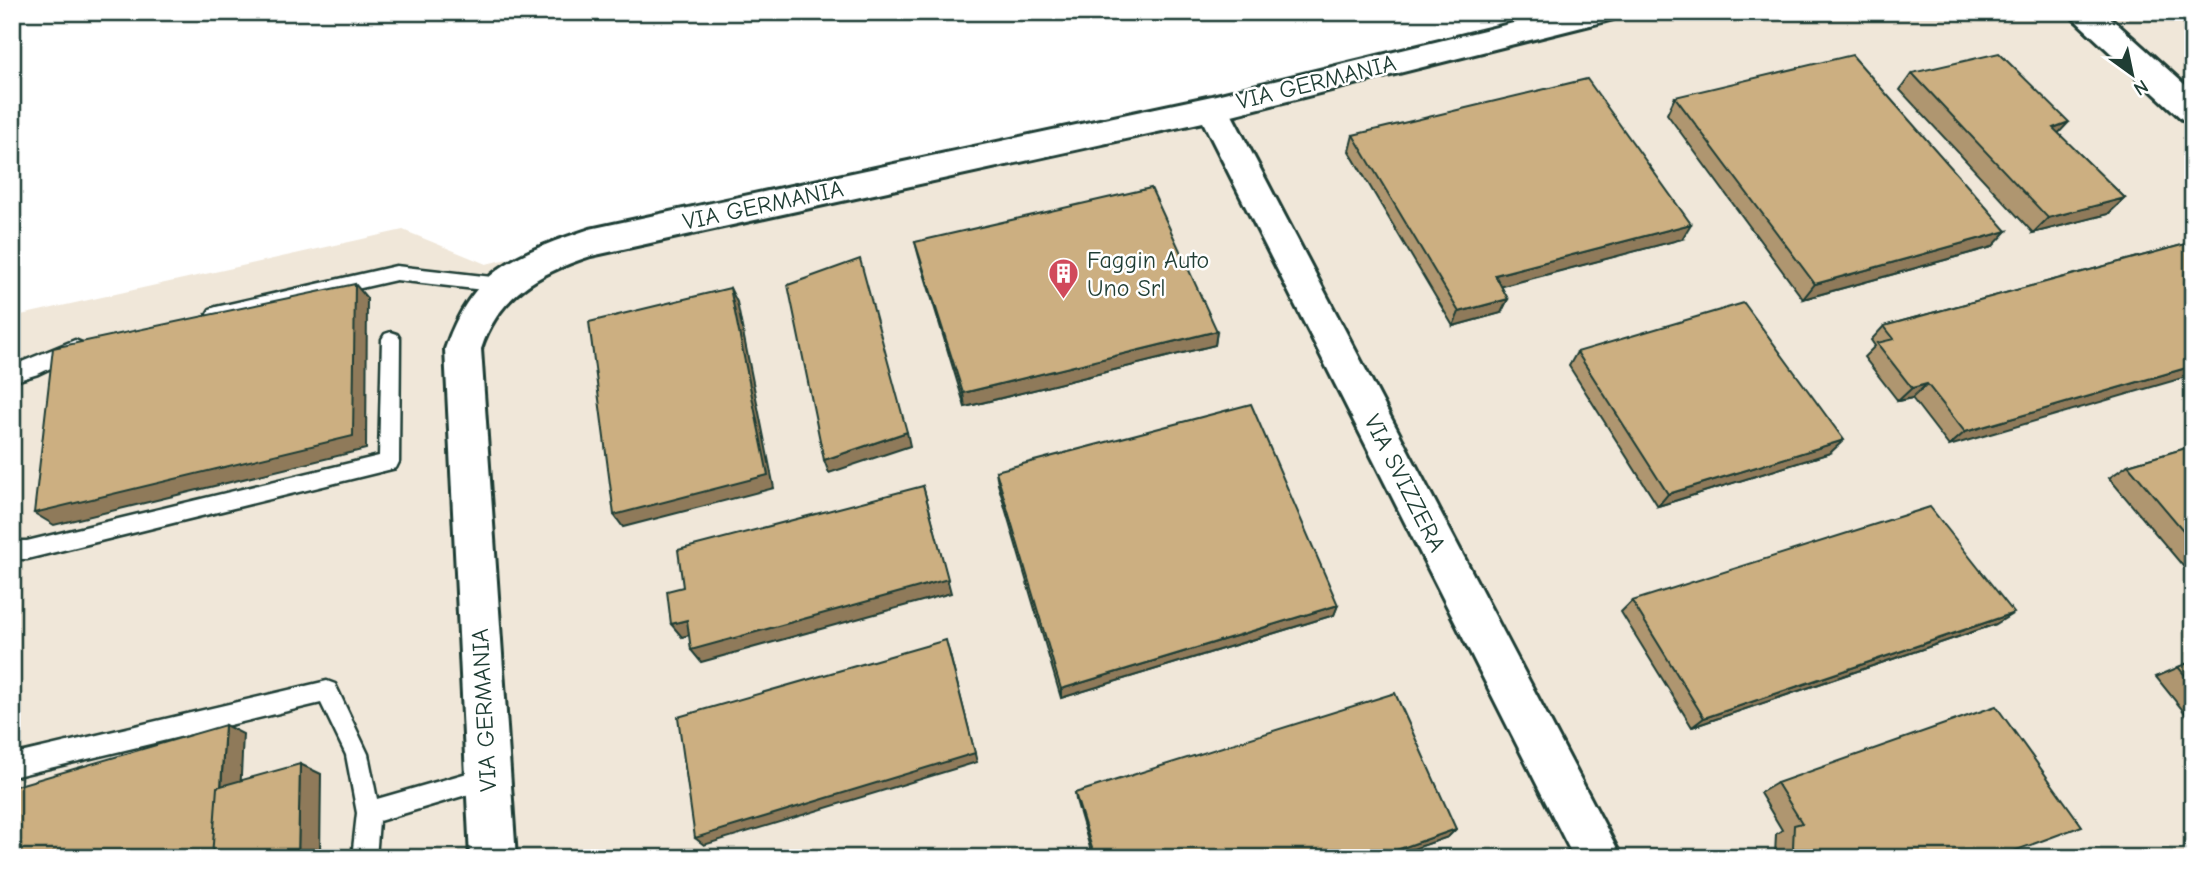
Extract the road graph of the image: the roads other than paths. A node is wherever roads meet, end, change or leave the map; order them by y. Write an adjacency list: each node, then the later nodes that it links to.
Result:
1 (1602, 12): 3 (street, VIA GERMANIA)
2 (2085, 12): 4 (street)
3 (1212, 108): 5 (street, VIA GERMANIA); 16 (street, VIA SVIZZERA)
4 (2193, 111)
5 (501, 285): 6 (lane); 12 (street, VIA GERMANIA)
6 (195, 318)
7 (391, 339): 10 (lane)
8 (88, 342): 9 (lane)
9 (12, 374)
10 (12, 550)
11 (12, 766): 13 (lane)
12 (488, 778): 13 (lane); 15 (street, VIA GERMANIA)
13 (368, 813): 14 (lane)
14 (364, 858)
15 (493, 858)
16 (1599, 858)

